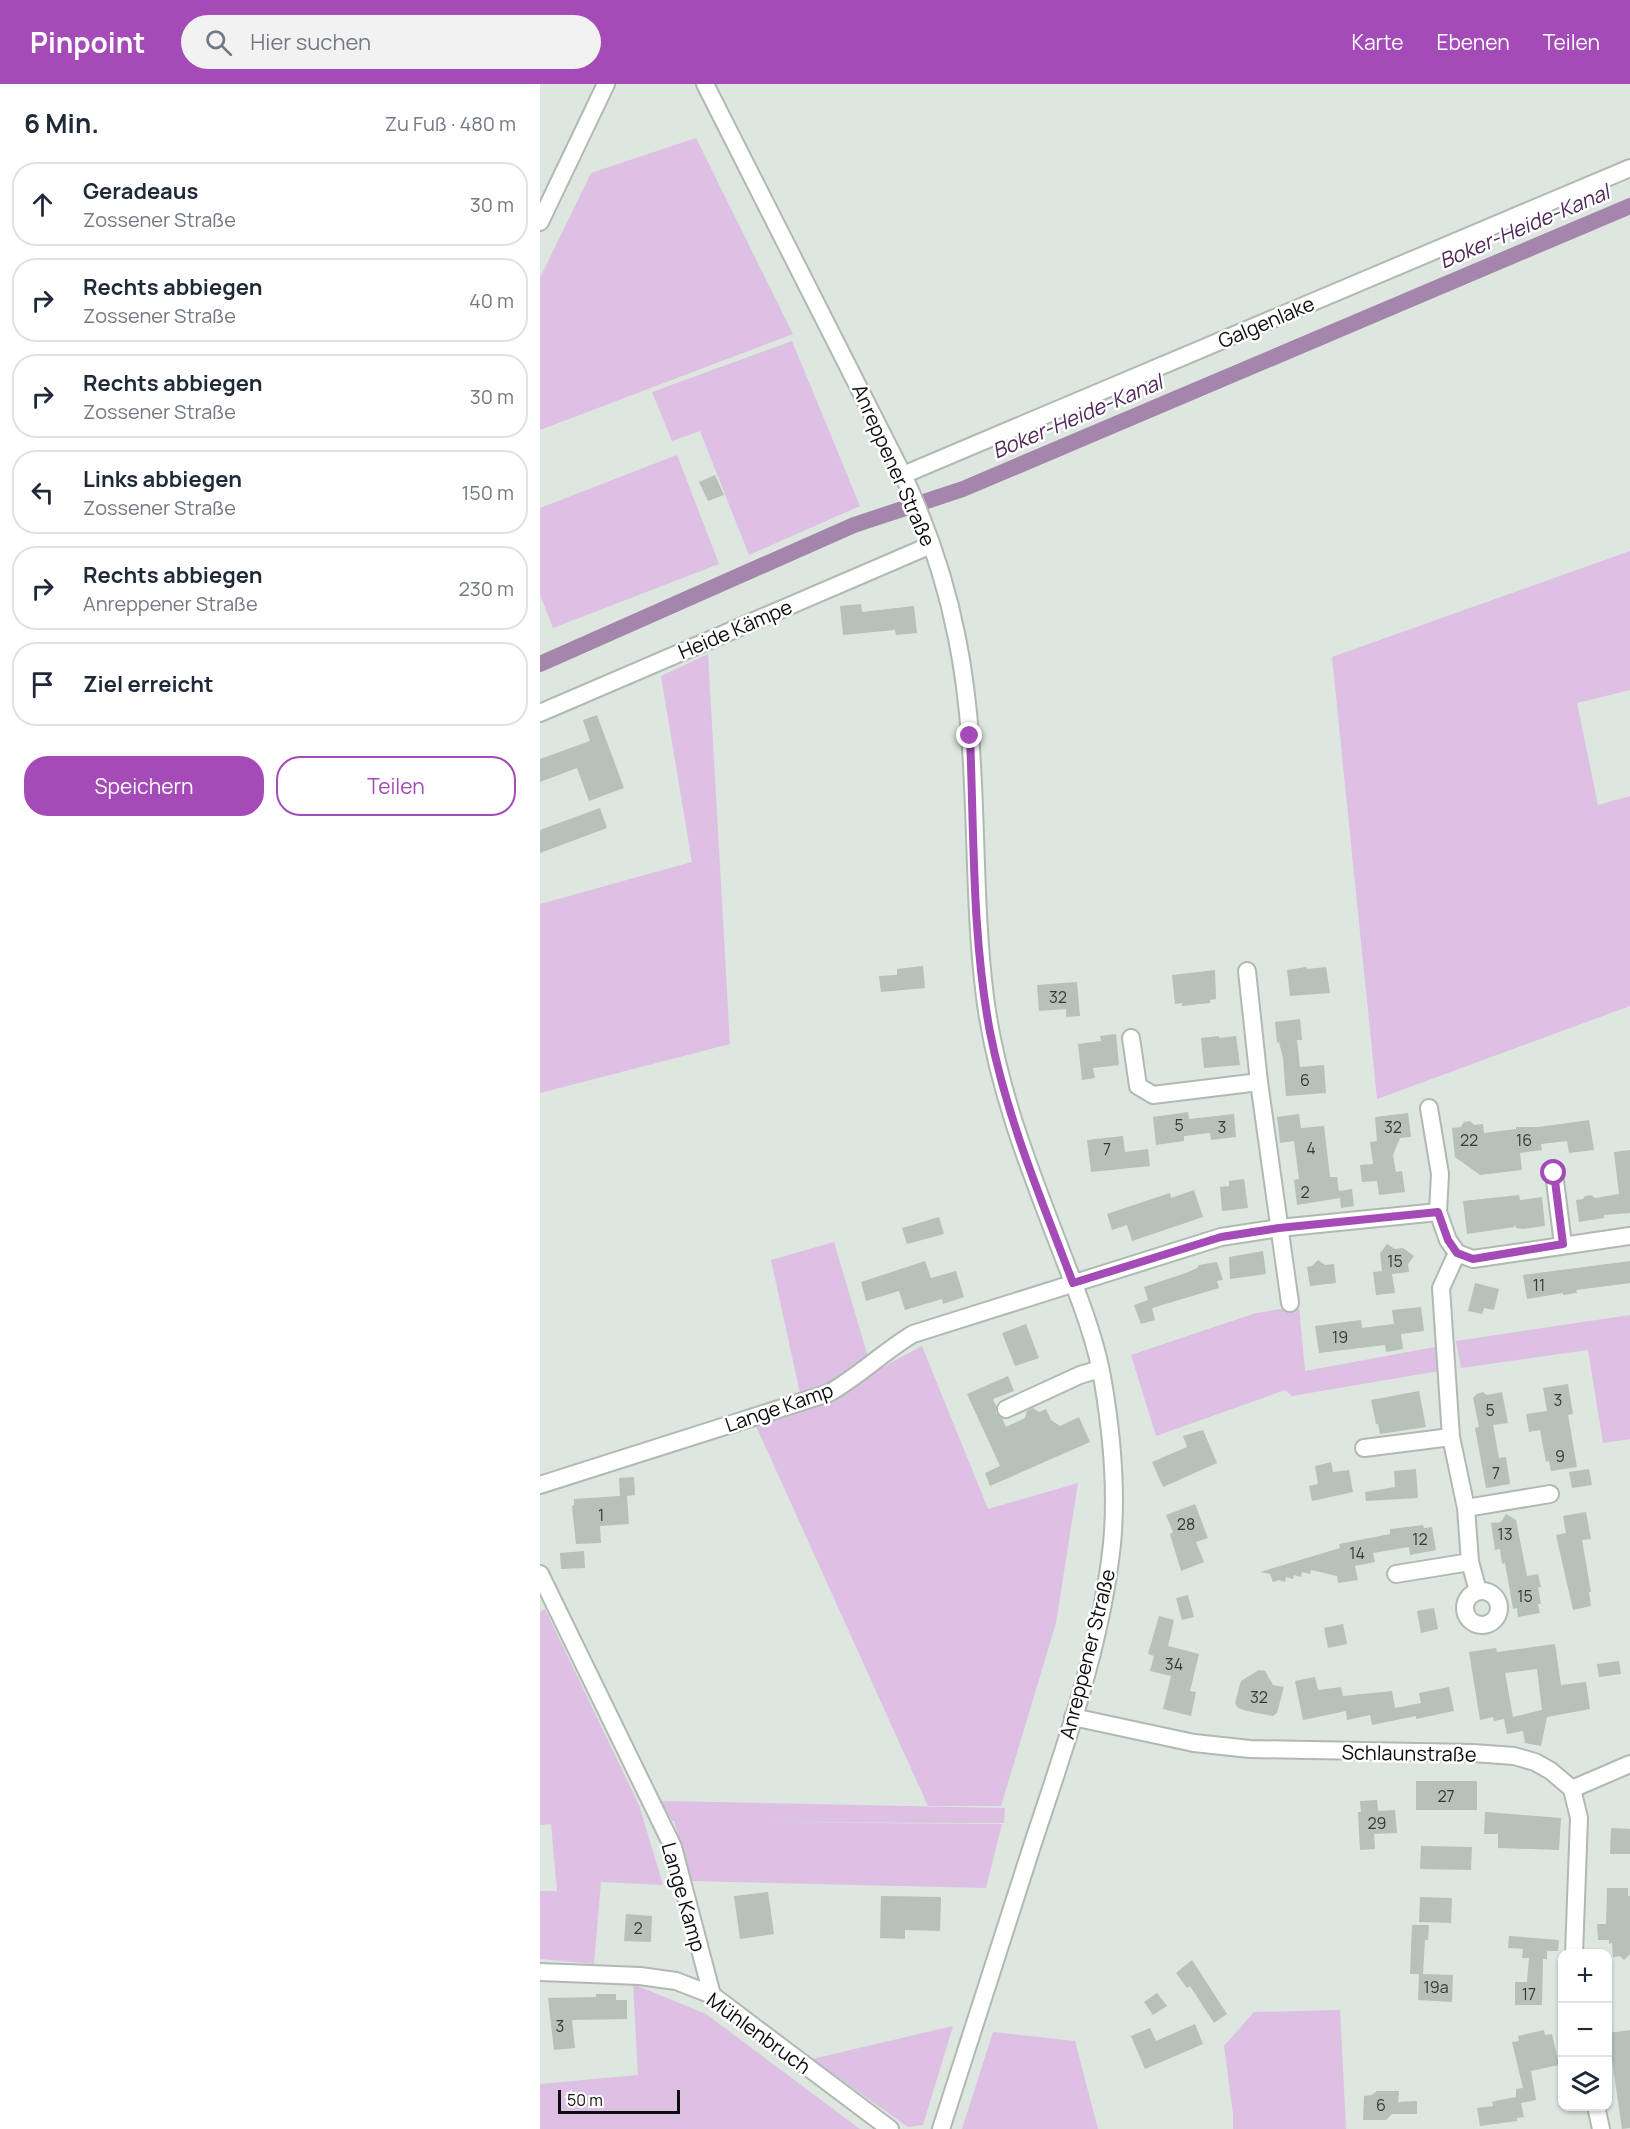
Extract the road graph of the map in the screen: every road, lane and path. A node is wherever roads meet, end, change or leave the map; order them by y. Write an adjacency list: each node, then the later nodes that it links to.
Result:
1 (606, 84): 4 (street)
2 (705, 84): 5 (street, Anreppener Straße)
3 (1630, 168): 5 (street, Galgenlake)
4 (540, 222)
5 (903, 475): 6 (street, Anreppener Straße)
6 (931, 545): 7 (street, Heide Kämpe); 18 (street, Anreppener Straße)
7 (540, 713)
8 (1247, 971): 10 (street)
9 (1131, 1038): 10 (street)
10 (1259, 1082): 14 (street)
11 (1429, 1108): 13 (street)
12 (1554, 1173): 16 (street)
13 (1438, 1212): 14 (street, Lange Kamp); 17 (street)
14 (1279, 1228): 18 (street, Lange Kamp); 19 (street)
15 (1630, 1236): 16 (street)
16 (1563, 1244): 17 (street)
17 (1457, 1253): 22 (street)
18 (1073, 1283): 20 (street, Anreppener Straße); 24 (street, Lange Kamp)
19 (1290, 1303)
20 (1100, 1369): 21 (street); 31 (street, Anreppener Straße)
21 (1006, 1409)
22 (1451, 1437): 23 (street); 26 (street)
23 (1364, 1448)
24 (540, 1485)
25 (1550, 1494): 26 (street)
26 (1467, 1508): 27 (street)
27 (1470, 1562): 29 (street); 30 (street)
28 (540, 1574): 36 (street, Lange Kamp)
29 (1396, 1574)
30 (1478, 1592)
31 (1073, 1717): 33 (street, Schlaunstraße); 39 (street, Anreppener Straße)
32 (1630, 1764): 33 (street)
33 (1572, 1789): 34 (street)
34 (1574, 1949)
35 (540, 1972): 36 (street, Mühlenbruch)
36 (712, 1995): 38 (street, Mühlenbruch)
37 (1597, 2111): 40 (street)
38 (890, 2129)
39 (941, 2129)
40 (1600, 2129)

